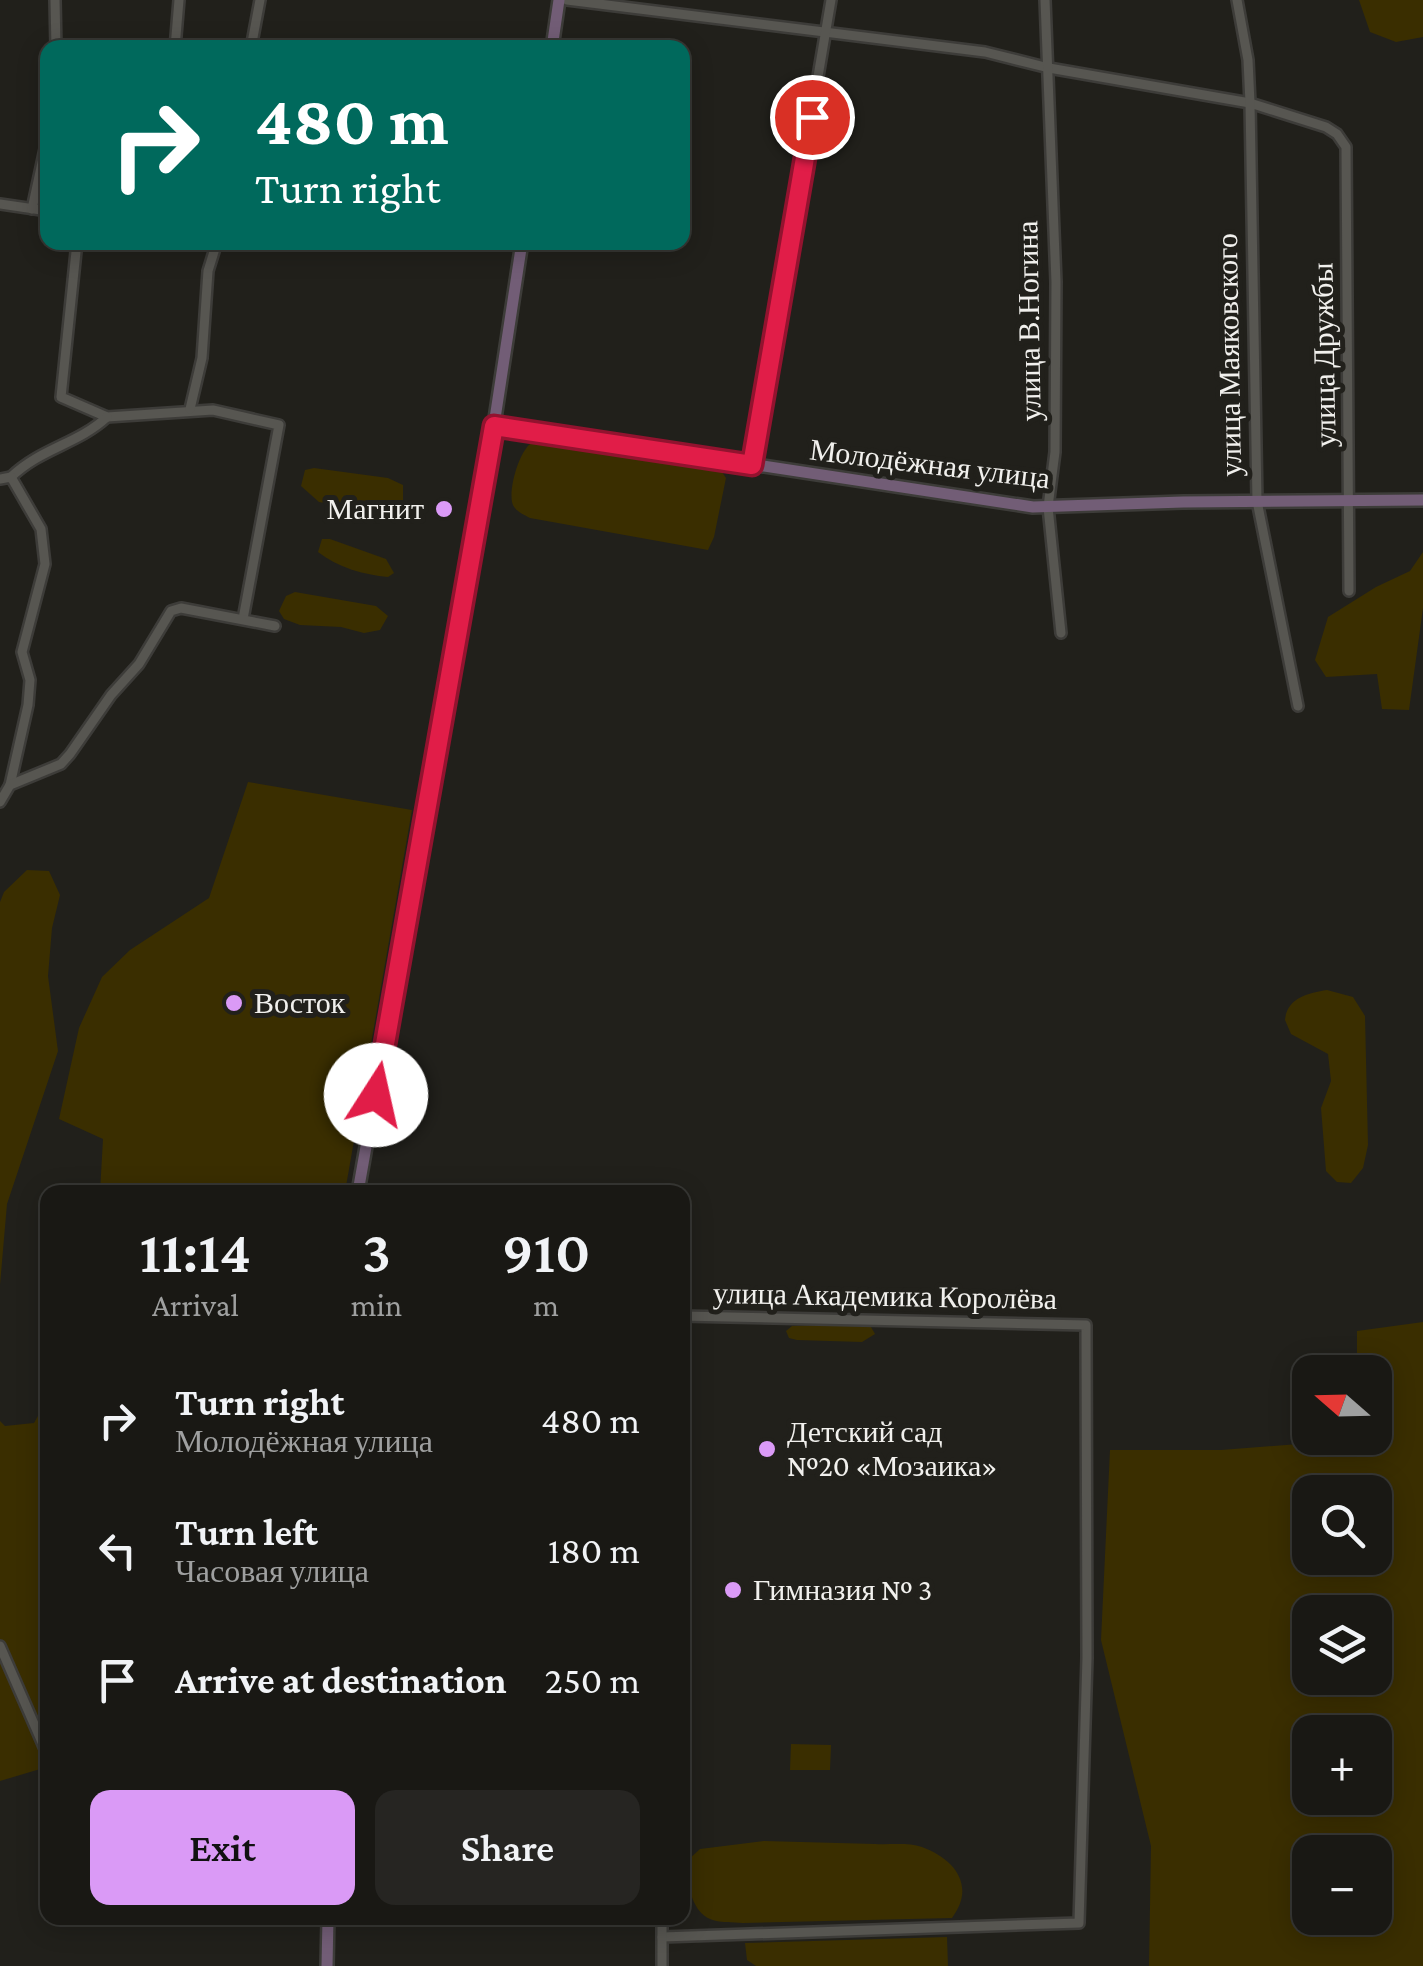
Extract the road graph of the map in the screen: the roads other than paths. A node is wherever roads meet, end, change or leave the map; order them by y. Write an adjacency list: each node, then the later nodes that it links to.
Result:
1 (55, 0): 10 (street)
2 (178, 0): 11 (street)
3 (260, 0): 12 (street)
4 (559, 0): 13 (main road)
5 (567, 0): 9 (street)
6 (831, 0): 9 (street)
7 (1045, 0): 14 (street, улица В.Ногина)
8 (1237, 0): 15 (street, улица Маяковского)
9 (826, 34): 14 (street); 26 (street)
10 (56, 40)
11 (176, 40)
12 (252, 40)
13 (553, 40)
14 (1049, 68): 15 (street); 31 (street, улица В.Ногина)
15 (1250, 103): 29 (street, улица Маяковского); 30 (street, улица Дружбы)
16 (40, 172): 18 (street)
17 (0, 204): 18 (street)
18 (32, 209): 19 (street)
19 (40, 210)
20 (77, 250): 24 (street)
21 (215, 250): 23 (street)
22 (521, 250): 25 (main road)
23 (190, 409): 24 (street); 33 (street)
24 (107, 417): 27 (street)
25 (494, 426): 26 (main road, Молодёжная улица); 39 (main road)
26 (752, 465): 31 (main road, Молодёжная улица)
27 (6, 478): 37 (street)
28 (1423, 500): 30 (main road, Молодёжная улица)
29 (1257, 502): 30 (main road, Молодёжная улица); 31 (main road, Молодёжная улица); 36 (street, улица Маяковского)
30 (1350, 502): 32 (street, улица Дружбы)
31 (1048, 508): 35 (street, улица В.Ногина)
32 (1349, 590)
33 (243, 619): 34 (street); 37 (street)
34 (275, 626)
35 (1060, 633)
36 (1298, 706)
37 (10, 786): 38 (street)
38 (0, 802)
39 (359, 1185)
40 (690, 1316): 45 (street, улица Академика Королёва)
41 (0, 1646): 42 (street)
42 (40, 1738)
43 (328, 1925): 46 (main road)
44 (662, 1925): 45 (street)
45 (662, 1938): 47 (street)
46 (326, 1966)
47 (662, 1966)

